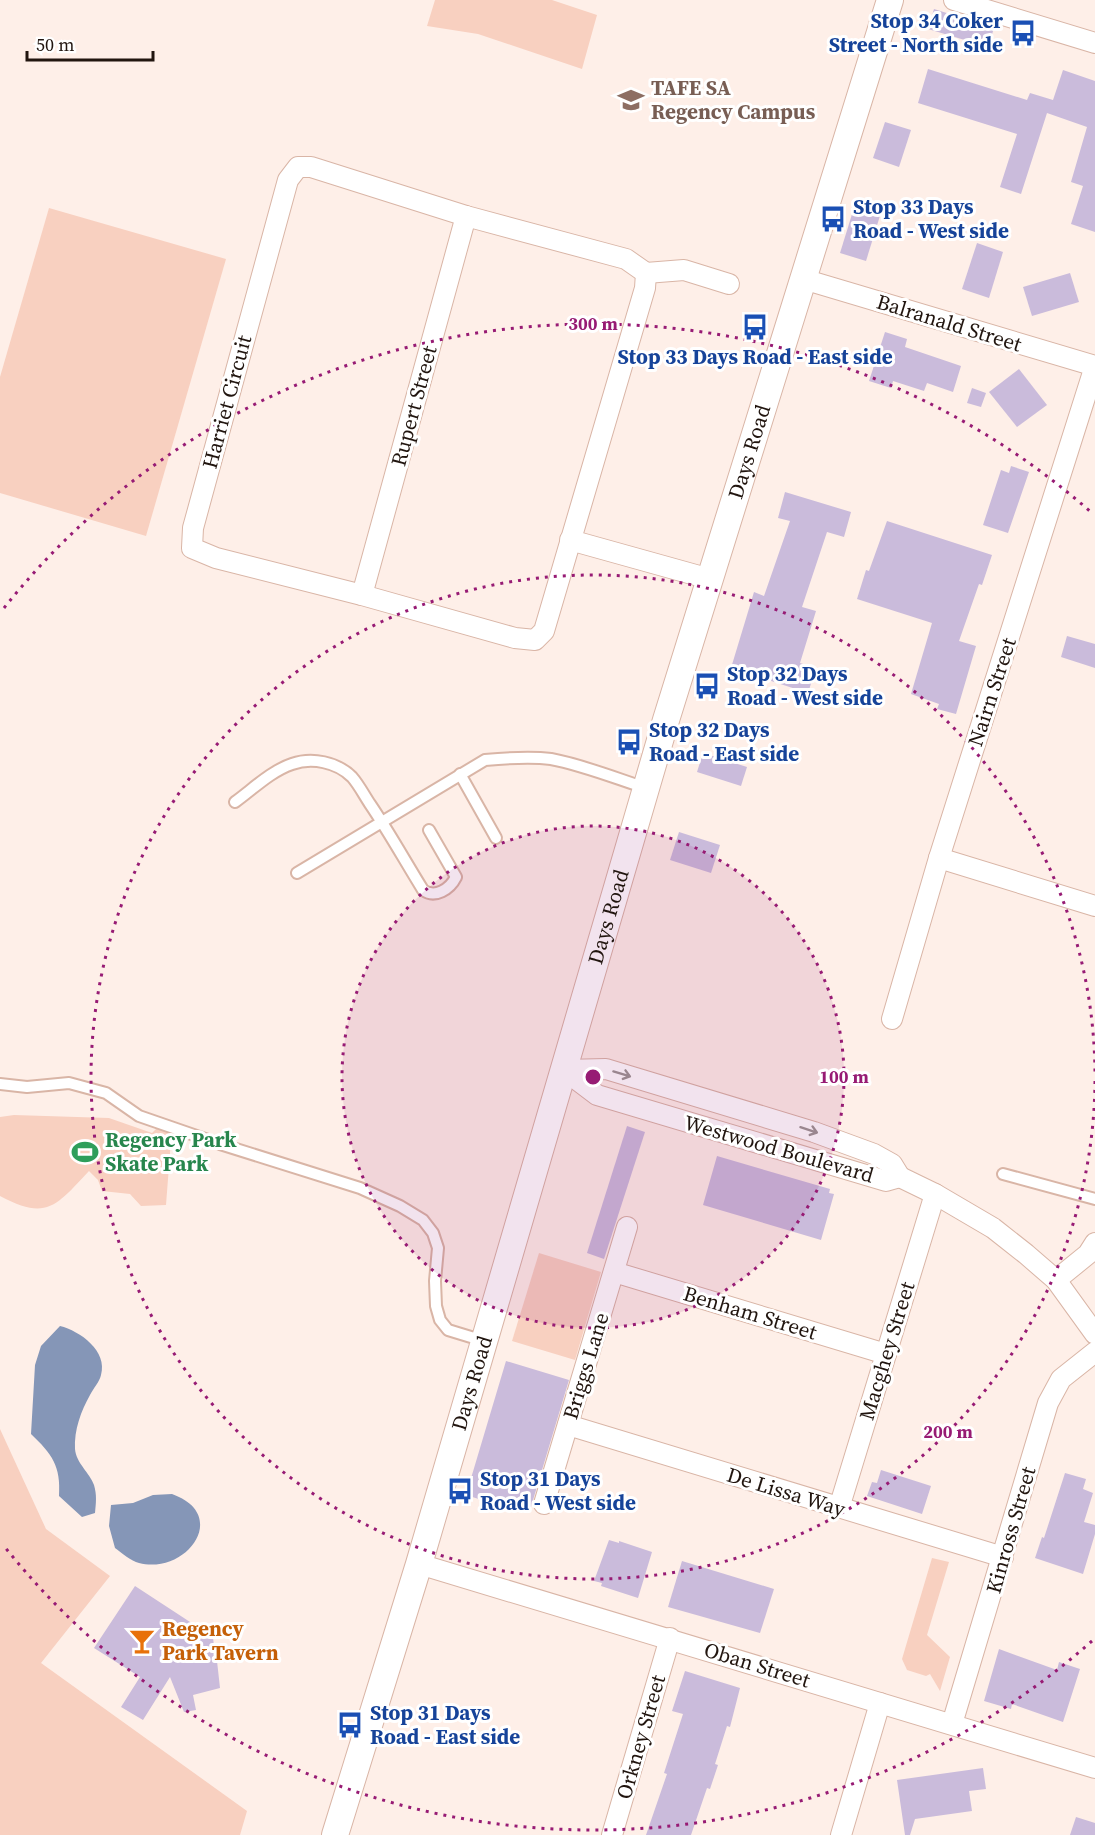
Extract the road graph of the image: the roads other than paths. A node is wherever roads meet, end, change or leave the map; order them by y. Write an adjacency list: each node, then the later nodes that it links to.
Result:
1 (890, 0): 6 (street, Days Road)
2 (954, 0): 3 (street)
3 (1095, 43)
4 (466, 216): 5 (street, Harriet Circuit); 11 (street, Rupert Street); 11 (street, Harriet Circuit)
5 (646, 273): 7 (street); 9 (street, Harriet Circuit)
6 (803, 279): 8 (street, Balranald Street); 10 (street, Days Road)
7 (729, 284)
8 (1095, 366): 18 (street, Nairn Street)
9 (570, 540): 10 (street); 11 (street, Harriet Circuit)
10 (710, 579): 13 (street, Days Road)
11 (362, 595)
12 (460, 774): 13 (lane); 15 (lane); 17 (lane)
13 (646, 789): 22 (street, Days Road)
14 (235, 802): 15 (lane)
15 (382, 821): 16 (lane); 19 (lane)
16 (429, 830)
17 (496, 838)
18 (939, 858): 20 (street); 21 (street, Nairn Street)
19 (297, 873)
20 (1095, 906)
21 (892, 1019)
22 (564, 1070): 23 (street, Westwood Boulevard, one-way to 23); 25 (street, Westwood Boulevard); 35 (street, Days Road)
23 (653, 1083): 25 (street); 27 (street, Westwood Boulevard, one-way to 27)
24 (0, 1084): 35 (lane)
25 (643, 1109): 27 (street, Westwood Boulevard)
26 (1003, 1174): 29 (lane)
27 (900, 1177): 28 (street)
28 (935, 1194): 33 (street); 37 (street, Macghey Street)
29 (1095, 1199)
30 (627, 1227): 32 (street, Briggs Lane)
31 (1095, 1243): 33 (street)
32 (614, 1272): 37 (street, Benham Street); 38 (street, Briggs Lane)
33 (1056, 1280): 34 (street)
34 (1095, 1334)
35 (484, 1341): 42 (street, Days Road)
36 (1095, 1352): 41 (street, Kinross Street)
37 (886, 1354): 40 (street, Macghey Street)
38 (568, 1425): 39 (street, Briggs Lane); 40 (street, De Lissa Way)
39 (544, 1504)
40 (839, 1508): 41 (street, De Lissa Way)
41 (1003, 1557): 45 (street, Kinross Street)
42 (419, 1564): 43 (street, Oban Street); 47 (street, Days Road)
43 (670, 1638): 44 (street, Oban Street); 48 (street, Orkney Street)
44 (880, 1703): 45 (street, Oban Street); 49 (street)
45 (952, 1724): 46 (street, Oban Street)
46 (1095, 1768)
47 (335, 1835)
48 (612, 1835)
49 (841, 1835)

